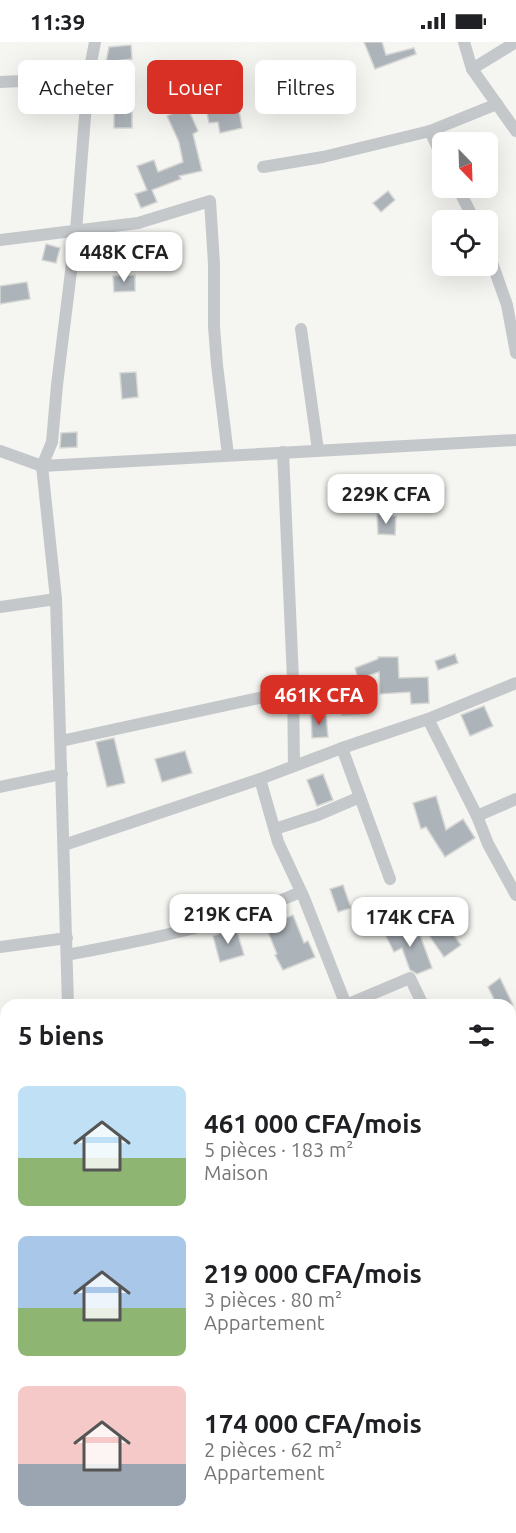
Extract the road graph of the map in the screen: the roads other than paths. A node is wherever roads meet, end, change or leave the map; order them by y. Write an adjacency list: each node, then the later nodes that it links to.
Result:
1 (95, 42): 4 (street)
2 (464, 42): 5 (street)
3 (516, 42): 5 (street)
4 (91, 60)
5 (472, 69): 8 (street)
6 (18, 81): 7 (street)
7 (0, 82)
8 (497, 104): 10 (street); 11 (street)
9 (84, 114): 14 (street)
10 (430, 131): 12 (street); 13 (street)
11 (516, 131)
12 (432, 135)
13 (263, 167)
14 (76, 231): 15 (street); 23 (street); 24 (street)
15 (0, 240)
16 (497, 276): 18 (street)
17 (301, 329): 20 (street)
18 (516, 353)
19 (516, 440): 20 (street)
20 (318, 450): 22 (street)
21 (0, 451): 24 (street)
22 (284, 452): 23 (street); 28 (street)
23 (228, 455): 24 (street)
24 (42, 466): 25 (street)
25 (56, 599): 26 (street); 30 (street)
26 (0, 607)
27 (516, 683): 29 (street)
28 (293, 693): 30 (street); 32 (street)
29 (428, 719): 31 (street); 38 (street)
30 (61, 741): 33 (street)
31 (342, 748): 32 (street); 36 (street)
32 (294, 766): 34 (street)
33 (62, 774): 35 (street); 40 (street)
34 (260, 779): 39 (street); 40 (street)
35 (0, 787)
36 (360, 797): 39 (street); 42 (street)
37 (516, 799): 38 (street)
38 (477, 816): 41 (street)
39 (275, 829): 43 (street)
40 (64, 845): 45 (street)
41 (512, 877): 44 (street)
42 (390, 879)
43 (301, 892): 47 (street); 49 (street)
44 (516, 895)
45 (67, 938): 46 (street); 47 (street)
46 (0, 948)
47 (67, 955): 48 (street)
48 (68, 999)
49 (344, 999)
50 (360, 999): 51 (street)
51 (420, 999)

